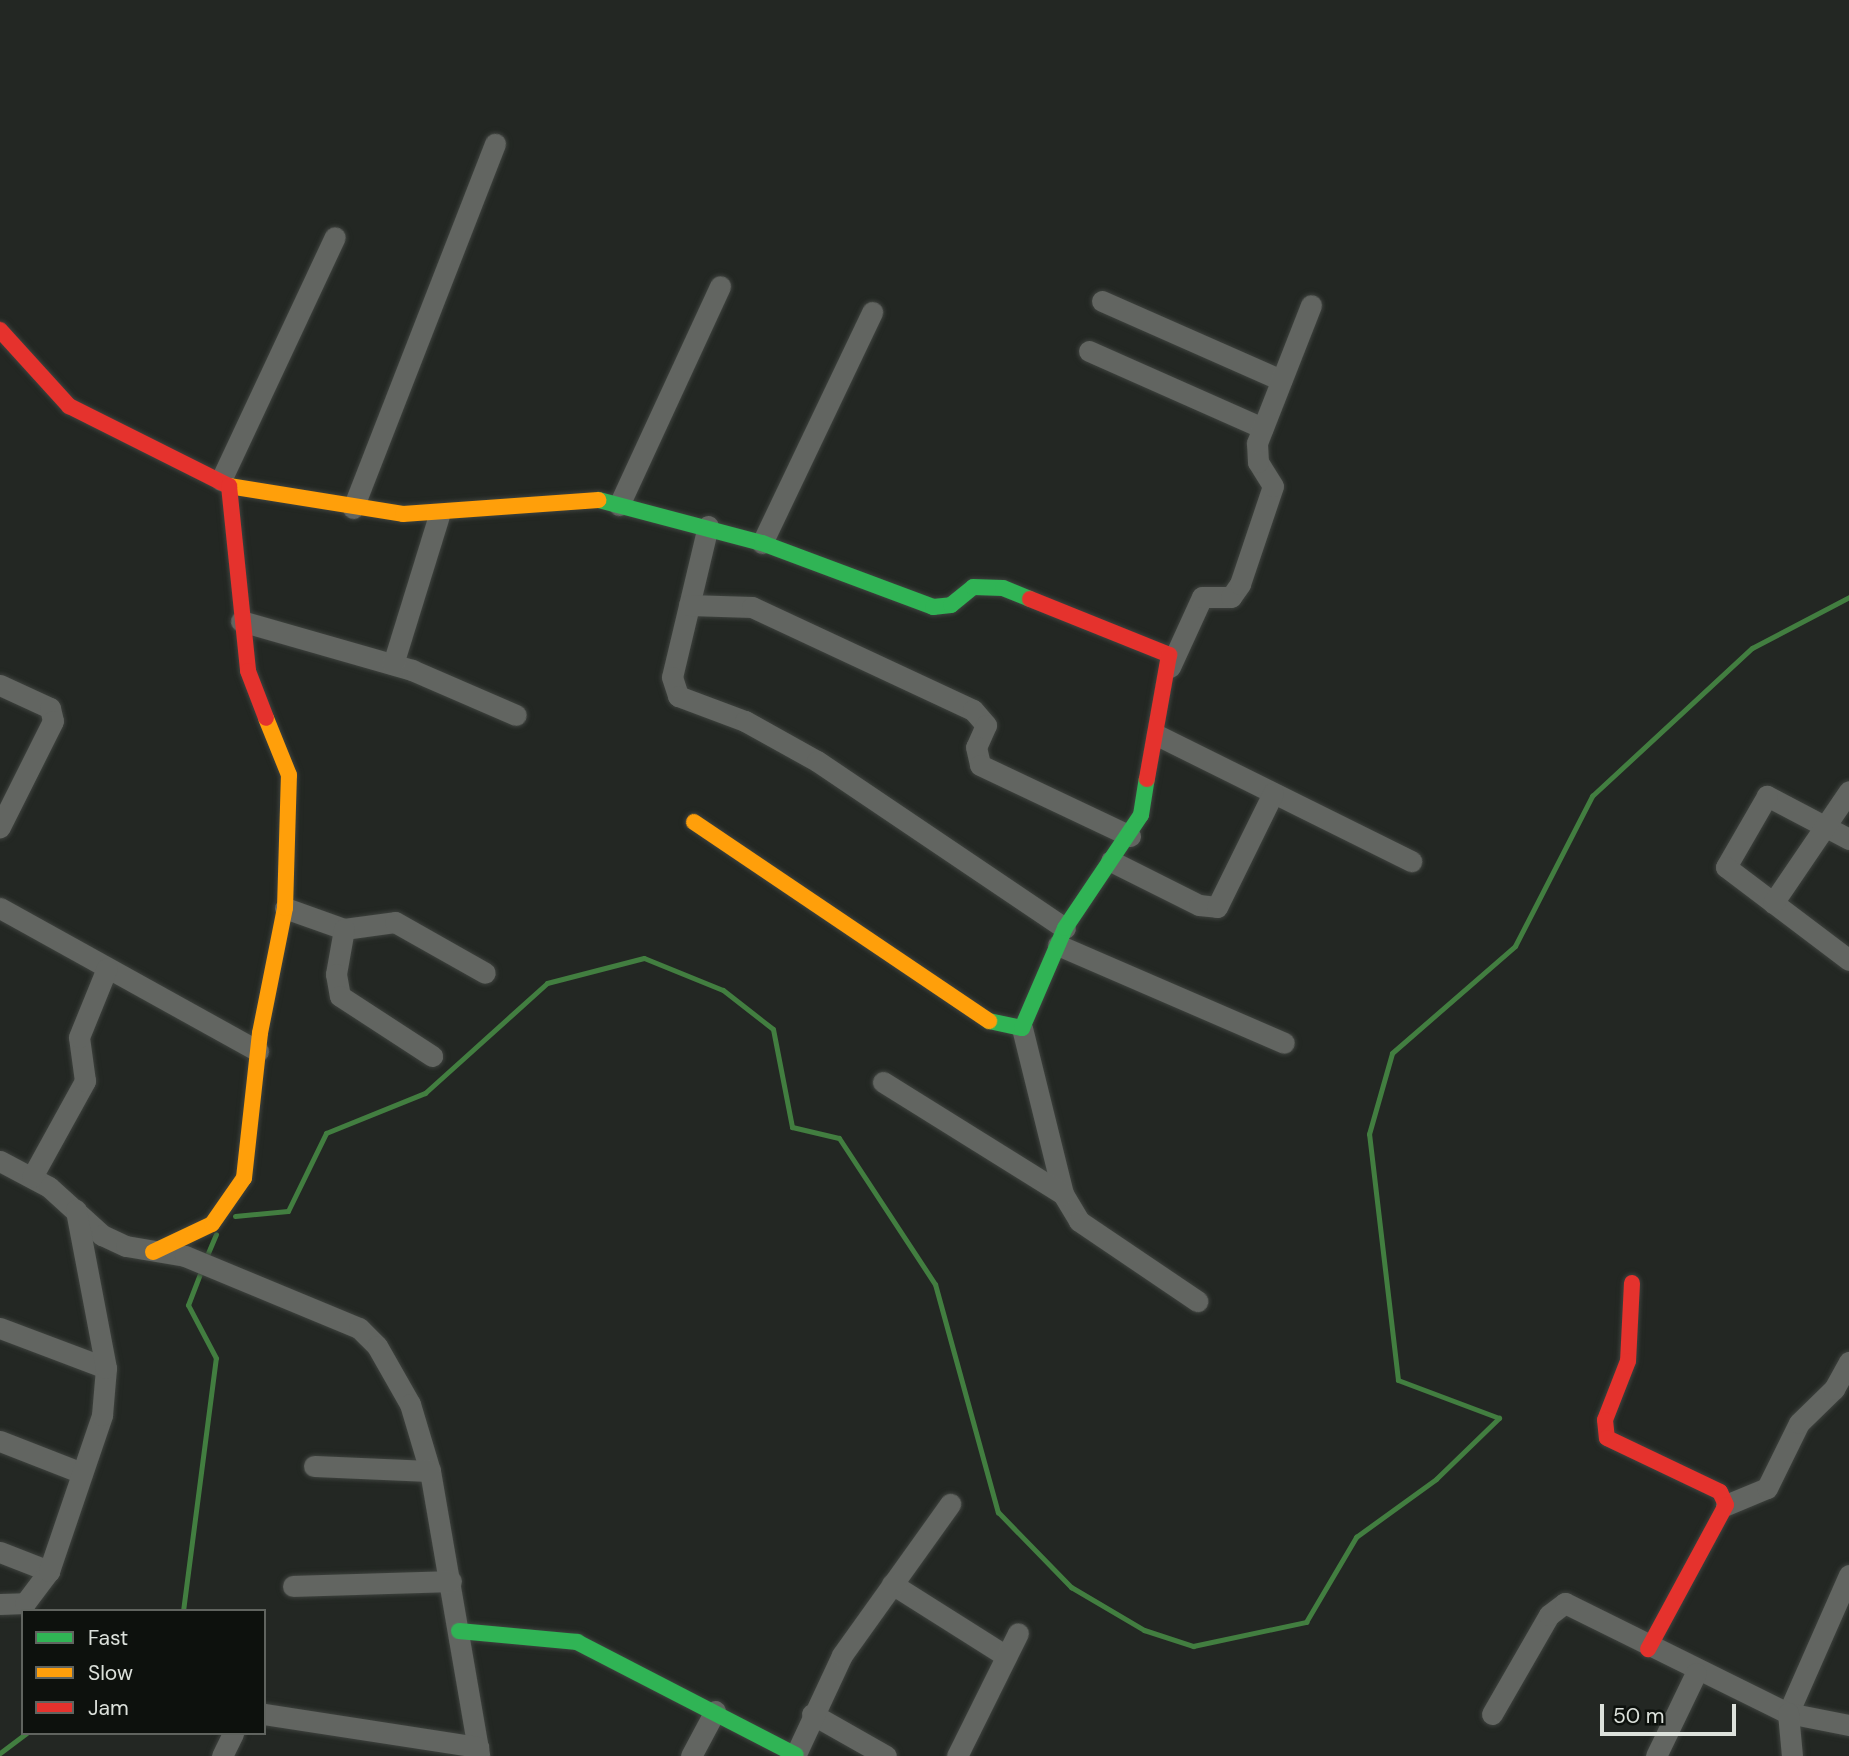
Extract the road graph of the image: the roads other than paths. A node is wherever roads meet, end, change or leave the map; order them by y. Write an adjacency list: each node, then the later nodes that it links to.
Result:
1 (495, 144): 13 (street)
2 (335, 237): 11 (street)
3 (720, 286): 12 (street)
4 (1102, 301): 9 (street)
5 (1311, 305): 9 (street)
6 (872, 312): 16 (street)
7 (0, 330): 11 (street)
8 (1089, 351): 10 (street)
9 (1282, 380): 10 (street)
10 (1263, 428): 20 (street)
11 (225, 483): 13 (street); 18 (street)
12 (619, 505): 14 (street); 15 (street)
13 (353, 508): 14 (street)
14 (439, 515): 19 (street)
15 (708, 526): 16 (street); 17 (street)
16 (762, 542): 20 (street)
17 (689, 605): 29 (street); 37 (street)
18 (241, 621): 19 (street); 35 (street)
19 (393, 664): 22 (street)
20 (1170, 667): 23 (street)
21 (0, 685): 28 (street)
22 (516, 715)
23 (1157, 734): 25 (street); 29 (street)
24 (1849, 790): 27 (street)
25 (1273, 793): 31 (street); 32 (street)
26 (694, 822): 41 (street)
27 (1822, 824): 30 (street); 33 (street); 33 (street)
28 (0, 827)
29 (1130, 836): 31 (street)
30 (1849, 839)
31 (1111, 861): 37 (street)
32 (1411, 861)
33 (1773, 903): 38 (street)
34 (0, 908): 39 (street)
35 (285, 908): 36 (street); 43 (street)
36 (344, 929): 40 (street); 44 (street)
37 (1061, 936): 41 (street); 42 (street)
38 (1849, 960)
39 (107, 968): 43 (street); 47 (street)
40 (485, 973)
41 (1022, 1028): 48 (street)
42 (1284, 1043)
43 (258, 1051): 50 (street)
44 (432, 1056)
45 (883, 1082): 48 (street)
46 (0, 1161): 47 (street)
47 (33, 1177): 49 (street)
48 (1063, 1194): 52 (street)
49 (76, 1210): 50 (street); 55 (street)
50 (153, 1252): 58 (street)
51 (1632, 1283): 61 (street)
52 (1197, 1301)
53 (0, 1328): 55 (street)
54 (1849, 1362): 61 (street)
55 (106, 1368): 59 (street)
56 (0, 1441): 59 (street)
57 (314, 1466): 58 (street)
58 (430, 1471): 65 (street)
59 (82, 1473): 63 (street)
60 (950, 1504): 66 (street)
61 (1727, 1504): 71 (street)
62 (0, 1552): 63 (street)
63 (49, 1571): 68 (street)
64 (1849, 1575): 75 (street)
65 (451, 1581): 67 (street); 69 (street)
66 (892, 1584): 72 (street); 77 (street)
67 (293, 1586)
68 (0, 1604)
69 (459, 1631): 74 (street); 81 (street)
70 (1018, 1633): 72 (street)
71 (1648, 1649): 73 (street); 78 (street)
72 (1006, 1656): 86 (street)
73 (1696, 1673): 75 (street); 87 (street)
74 (715, 1711): 82 (street); 84 (street)
75 (1788, 1713): 79 (street); 88 (street)
76 (266, 1714): 81 (street)
77 (812, 1714): 82 (street); 85 (street)
78 (1492, 1714)
79 (1849, 1724)
80 (232, 1735): 83 (street)
81 (478, 1751)
82 (795, 1755)
83 (222, 1756)
84 (691, 1756)
85 (886, 1756)
86 (957, 1756)
87 (1656, 1756)
88 (1791, 1756)

